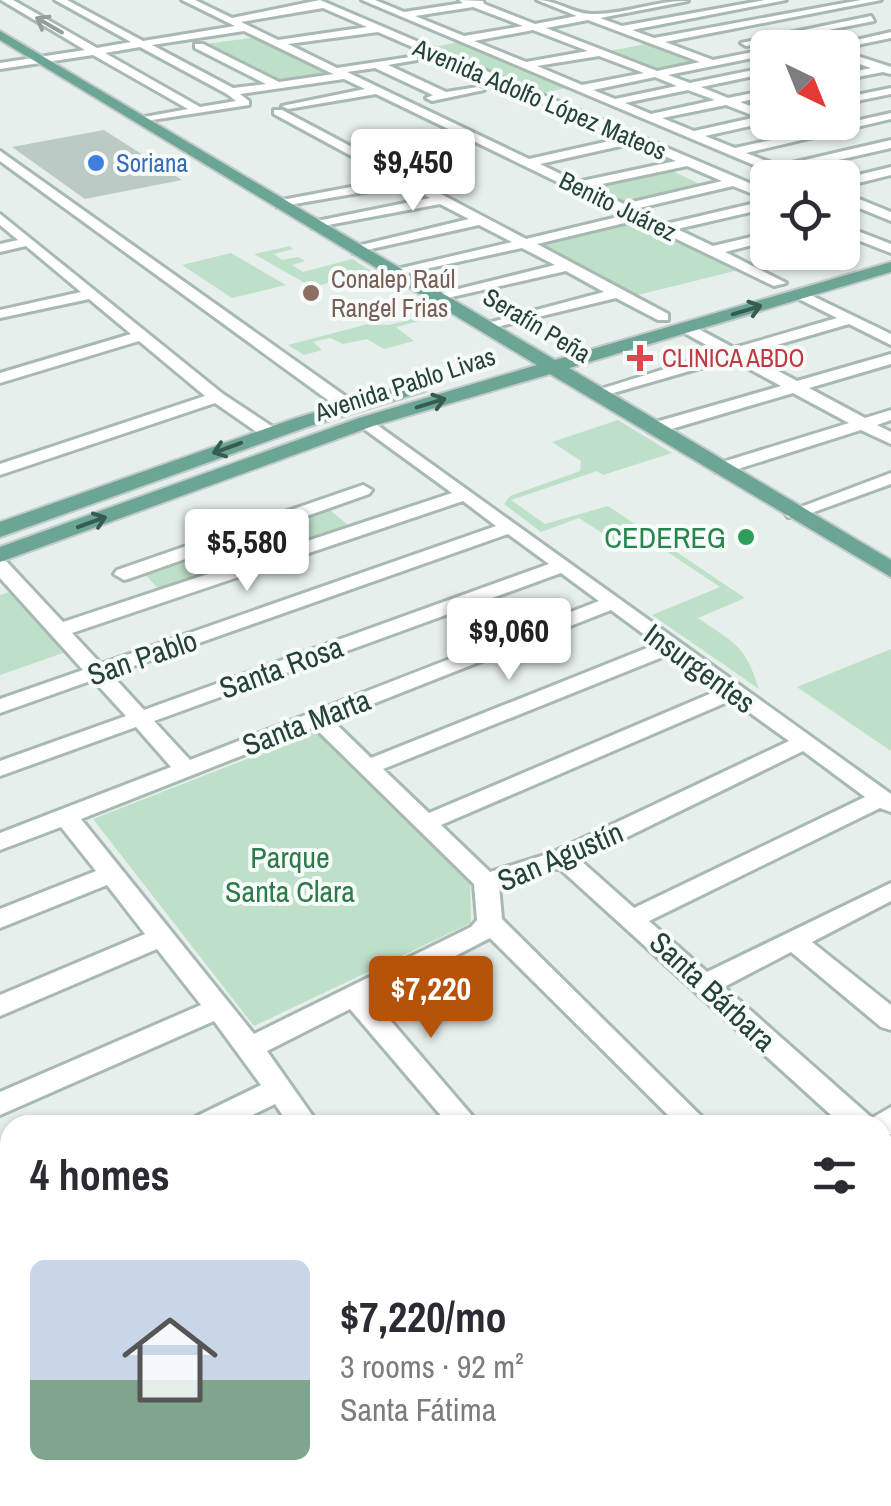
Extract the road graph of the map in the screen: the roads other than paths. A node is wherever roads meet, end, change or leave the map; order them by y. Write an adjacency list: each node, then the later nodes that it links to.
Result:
1 (6, 0): 53 (street, one-way to 1)
2 (60, 0): 46 (street)
3 (186, 0): 19 (street, Benito Juárez)
4 (312, 0): 16 (street)
5 (401, 0): 11 (street)
6 (499, 0): 12 (street)
7 (682, 0): 21 (street); 25 (street)
8 (781, 0): 21 (street)
9 (808, 0): 18 (street)
10 (876, 0): 18 (street)
11 (372, 2): 22 (street); 23 (street)
12 (470, 2): 23 (street); 24 (street)
13 (576, 3): 17 (street)
14 (541, 4): 17 (street)
15 (225, 6): 19 (street)
16 (324, 6): 22 (street); 28 (street)
17 (558, 6): 25 (street)
18 (834, 8): 27 (street); 30 (street)
19 (206, 9): 28 (street, Benito Juárez)
20 (522, 12): 24 (street)
21 (716, 12): 30 (street); 36 (street)
22 (335, 15): 35 (street, Avenida Adolfo López Mateos)
23 (404, 15): 33 (street)
24 (504, 15): 26 (street); 34 (street)
25 (590, 17): 34 (street); 36 (street)
26 (485, 18)
27 (870, 20): 31 (street); 39 (street)
28 (230, 21): 37 (street, Benito Juárez)
29 (450, 24): 33 (street)
30 (751, 24): 38 (street); 44 (street)
31 (891, 26)
32 (285, 27): 37 (street)
33 (433, 27): 42 (street)
34 (534, 27): 42 (street); 43 (street)
35 (376, 29): 48 (street); 55 (street, Avenida Adolfo López Mateos)
36 (621, 29): 44 (street)
37 (250, 30): 46 (street); 48 (street, Benito Juárez)
38 (763, 30)
39 (832, 30)
40 (0, 35): 62 (main road, Serafín Peña)
41 (891, 35): 45 (street)
42 (462, 39): 55 (street); 56 (street)
43 (567, 40): 49 (street); 57 (street)
44 (654, 41): 58 (street)
45 (860, 41)
46 (139, 42): 53 (street); 85 (street)
47 (363, 42): 54 (street)
48 (278, 43): 54 (street, Benito Juárez)
49 (549, 43)
50 (199, 46): 79 (street)
51 (750, 47): 58 (street)
52 (513, 49): 56 (street)
53 (93, 50): 62 (street); 95 (street)
54 (290, 50): 63 (street, Benito Juárez)
55 (412, 52): 67 (street); 89 (street, Avenida Adolfo López Mateos)
56 (495, 52): 70 (street)
57 (600, 52): 68 (street); 70 (street)
58 (689, 54): 66 (street)
59 (750, 56): 66 (street)
60 (891, 56): 65 (street)
61 (330, 57): 63 (street)
62 (40, 59): 69 (street); 98 (main road, Serafín Peña)
63 (312, 59): 73 (street, Benito Juárez)
64 (860, 61): 65 (street)
65 (863, 62): 72 (street)
66 (712, 63): 74 (street)
67 (376, 64): 73 (street); 76 (street)
68 (634, 65): 74 (street); 78 (street)
69 (0, 66)
70 (527, 66): 78 (street)
71 (425, 70): 76 (street)
72 (888, 70): 77 (street)
73 (340, 73): 79 (street); 84 (street, Benito Juárez)
74 (658, 74): 80 (street); 81 (street)
75 (750, 74): 80 (street)
76 (398, 75): 82 (street)
77 (860, 75)
78 (558, 79): 81 (street)
79 (277, 85): 85 (street)
80 (690, 87): 91 (street); 92 (street)
81 (581, 89): 89 (street); 92 (street)
82 (432, 90): 86 (street); 86 (street)
83 (891, 90): 88 (street)
84 (376, 91): 93 (street, Benito Juárez); 115 (street)
85 (231, 92): 95 (street)
86 (445, 96): 93 (street)
87 (750, 97): 91 (street)
88 (860, 97)
89 (538, 98): 90 (street); 102 (street, Avenida Adolfo López Mateos)
90 (520, 101)
91 (728, 101): 94 (street); 97 (street)
92 (614, 102): 97 (street)
93 (404, 104): 112 (street, Benito Juárez)
94 (750, 110)
95 (199, 111): 98 (street)
96 (891, 116): 100 (street)
97 (651, 118): 101 (street)
98 (142, 120): 120 (main road, Serafín Peña)
99 (750, 121): 101 (street)
100 (860, 123)
101 (692, 135): 106 (street)
102 (636, 139): 111 (street, Avenida Adolfo López Mateos); 112 (street)
103 (786, 140): 106 (street)
104 (829, 140): 107 (street)
105 (891, 144): 107 (street)
106 (733, 152): 109 (street); 111 (street)
107 (860, 152): 110 (street); 113 (street)
108 (0, 155): 163 (street)
109 (753, 160)
110 (824, 160)
111 (686, 162): 116 (street, Avenida Adolfo López Mateos); 117 (street)
112 (528, 163): 117 (street, Benito Juárez)
113 (891, 168): 114 (street)
114 (860, 177)
115 (404, 181): 119 (street); 120 (street)
116 (733, 182): 118 (street, Avenida Adolfo López Mateos); 124 (street)
117 (574, 186): 124 (street, Benito Juárez)
118 (750, 191)
119 (438, 200): 129 (street); 130 (street)
120 (282, 204): 130 (main road, Serafín Peña)
121 (860, 204): 125 (street)
122 (750, 205): 131 (street)
123 (891, 205): 125 (street)
124 (622, 208): 126 (street, Benito Juárez)
125 (875, 210): 127 (street)
126 (639, 216): 131 (street, Benito Juárez); 135 (street)
127 (891, 216)
128 (0, 218): 133 (street)
129 (478, 221): 135 (street); 137 (street)
130 (317, 225): 137 (main road, Serafín Peña)
131 (665, 228): 139 (street, Benito Juárez)
132 (860, 237): 138 (street)
133 (28, 242): 136 (street); 145 (street)
134 (750, 242): 139 (street)
135 (522, 244): 140 (street); 142 (street)
136 (0, 248)
137 (358, 250): 142 (main road, Serafín Peña)
138 (891, 250): 143 (main road, Avenida Pablo Livas)
139 (712, 252): 143 (street, Benito Juárez)
140 (565, 267): 144 (street); 147 (street)
141 (891, 268): 146 (main road, Avenida Pablo Livas)
142 (398, 273): 147 (main road, Serafín Peña)
143 (779, 283): 149 (main road, Avenida Pablo Livas)
144 (616, 293): 149 (street); 151 (street)
145 (92, 294): 148 (street); 153 (street)
146 (800, 294): 150 (street); 152 (main road, Avenida Pablo Livas, one-way to 146)
147 (440, 298): 151 (main road, Serafín Peña)
148 (0, 314)
149 (663, 317): 155 (main road, Avenida Pablo Livas)
150 (850, 319): 154 (street); 156 (street)
151 (489, 328): 155 (main road, Serafín Peña)
152 (686, 328): 156 (street); 158 (main road, Avenida Pablo Livas)
153 (142, 335): 159 (street); 162 (street)
154 (891, 340)
155 (533, 354): 158 (main road, Serafín Peña); 163 (main road, Avenida Pablo Livas)
156 (733, 354): 160 (street); 161 (street)
157 (891, 359): 160 (street)
158 (553, 366): 161 (main road, Serafín Peña); 165 (main road, Avenida Pablo Livas, one-way to 158)
159 (0, 378)
160 (797, 388): 166 (street); 167 (street)
161 (596, 394): 167 (main road, Serafín Peña)
162 (217, 397): 168 (street); 171 (street)
163 (348, 407): 168 (main road, Avenida Pablo Livas)
164 (891, 414): 166 (street)
165 (366, 422): 173 (street, Insurgentes); 178 (main road, Avenida Pablo Livas, one-way to 165)
166 (862, 424): 169 (street); 170 (street)
167 (655, 428): 170 (main road, Serafín Peña)
168 (270, 433): 177 (main road, Avenida Pablo Livas, one-way to 177)
169 (891, 439)
170 (722, 468): 174 (main road, Serafín Peña)
171 (0, 470)
172 (891, 478): 174 (street)
173 (464, 495): 175 (street); 176 (street, Insurgentes)
174 (794, 512): 179 (main road, Serafín Peña)
175 (398, 517): 182 (street); 182 (street)
176 (510, 527): 181 (street, Insurgentes); 186 (street, San Pablo)
177 (0, 530)
178 (0, 555)
179 (885, 560)
180 (0, 566): 184 (street)
181 (562, 566): 183 (street, Insurgentes); 189 (street, Santa Rosa)
182 (148, 600): 184 (street)
183 (612, 603): 185 (street, Insurgentes); 190 (street, Santa Marta)
184 (60, 630): 186 (street)
185 (669, 647): 187 (street, Insurgentes); 192 (street)
186 (98, 673): 188 (street, San Pablo); 189 (street)
187 (732, 692): 191 (street, Insurgentes); 197 (street)
188 (0, 706)
189 (141, 718): 193 (street, Santa Rosa); 194 (street)
190 (318, 718): 192 (street); 194 (street, Santa Marta)
191 (802, 742): 195 (street, Insurgentes); 199 (street, San Agustín)
192 (369, 767): 197 (street)
193 (0, 769)
194 (186, 769): 196 (street, Santa Marta)
195 (886, 801): 203 (street)
196 (67, 818): 198 (street, Santa Marta); 200 (street)
197 (428, 822): 201 (street)
198 (0, 842)
199 (563, 858): 201 (street, San Agustín); 203 (street, Santa Bárbara)
200 (110, 875): 204 (street); 206 (street)
201 (486, 882): 205 (street, San Agustín)
202 (888, 896): 207 (street)
203 (634, 918): 208 (street, Santa Bárbara)
204 (0, 919)
205 (490, 922): 209 (street, San Agustín); 219 (street)
206 (159, 938): 210 (street); 211 (street)
207 (794, 941): 208 (street); 212 (street)
208 (705, 985): 220 (street, Santa Bárbara)
209 (353, 994): 213 (street, San Agustín); 218 (street)
210 (0, 1006)
211 (218, 1009): 213 (street); 215 (street)
212 (891, 1020)
213 (250, 1048): 214 (street)
214 (278, 1090): 216 (street); 217 (street)
215 (0, 1104)
216 (226, 1115)
217 (297, 1115)
218 (457, 1115)
219 (686, 1115)
220 (850, 1115)

